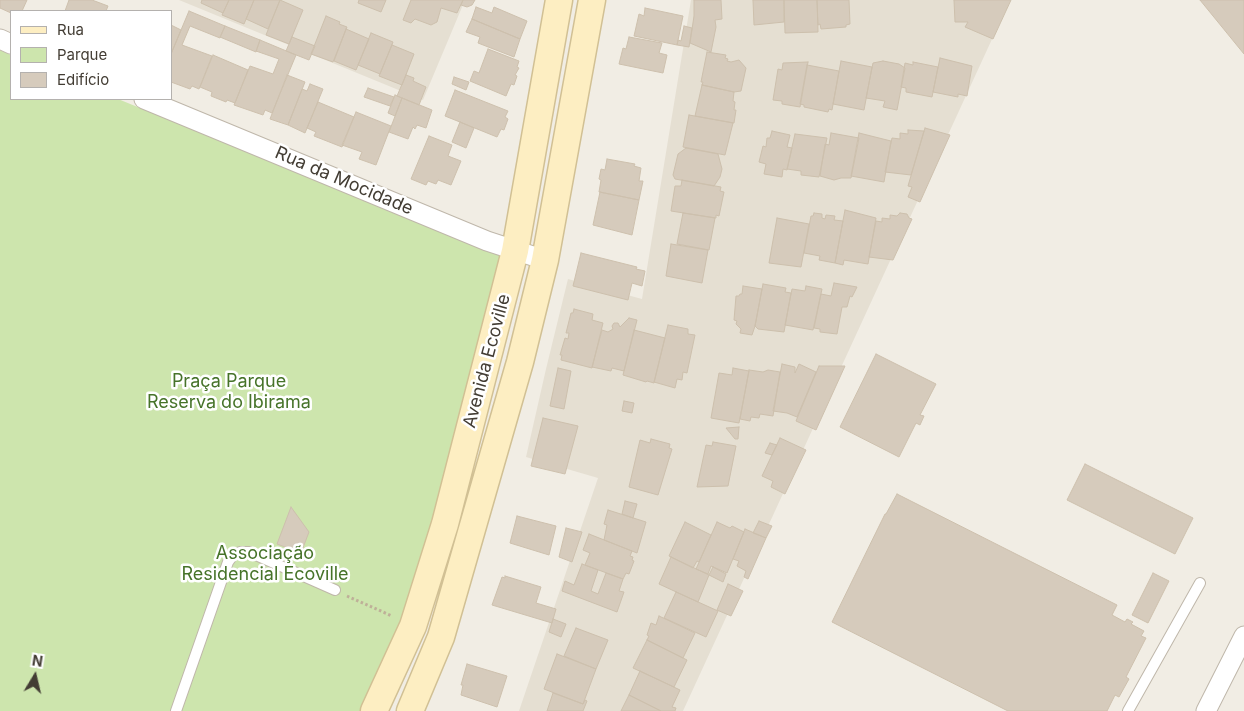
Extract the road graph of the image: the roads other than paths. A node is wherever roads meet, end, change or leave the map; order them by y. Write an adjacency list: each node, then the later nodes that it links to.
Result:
1 (559, 0): 4 (street, Avenida Ecoville)
2 (592, 0): 5 (street, Avenida Ecoville)
3 (146, 100): 4 (street, Rua da Mocidade)
4 (515, 250): 5 (street, Rua da Mocidade); 10 (street, Avenida Ecoville)
5 (545, 260): 11 (street, Avenida Ecoville)
6 (1200, 583): 12 (lane)
7 (334, 590): 9 (lane)
8 (1244, 636): 13 (street)
9 (176, 711)
10 (374, 711)
11 (410, 711)
12 (1128, 711)
13 (1206, 711)

